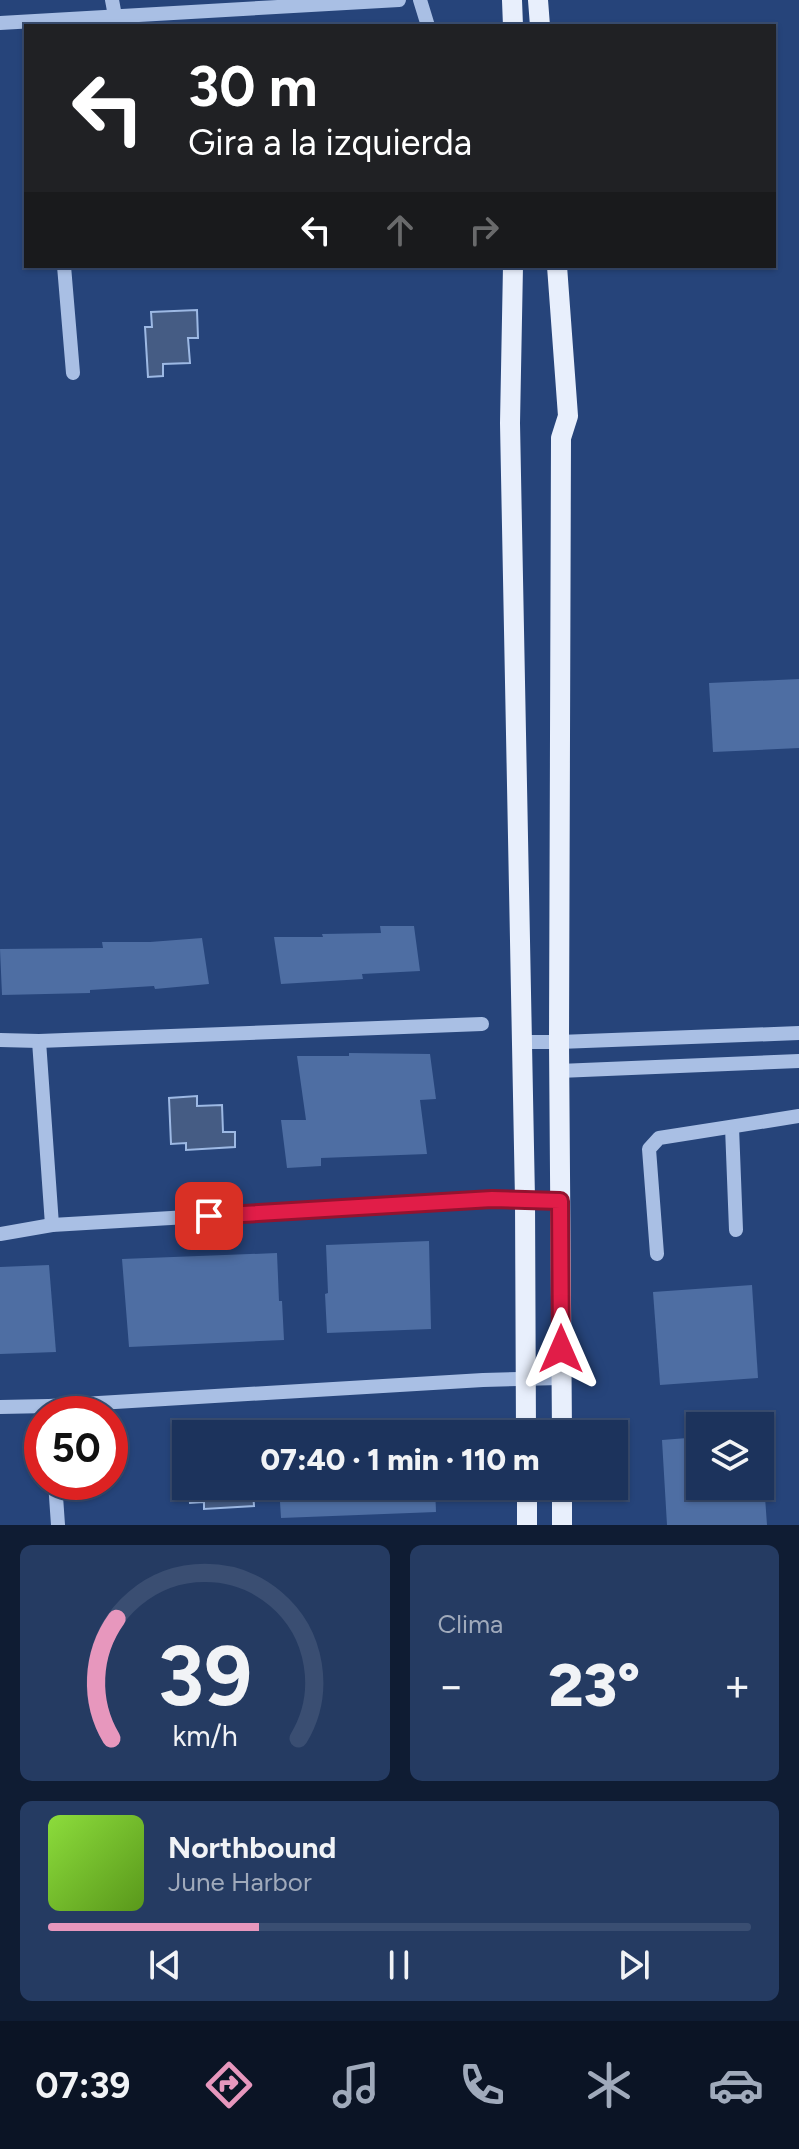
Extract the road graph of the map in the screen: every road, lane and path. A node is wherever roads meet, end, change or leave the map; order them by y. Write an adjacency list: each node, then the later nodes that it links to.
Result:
1 (112, 0): 6 (street)
2 (399, 0): 7 (street)
3 (420, 0): 9 (street)
4 (512, 0): 10 (main road)
5 (538, 0): 11 (main road)
6 (115, 16): 7 (street); 8 (street)
7 (135, 21)
8 (0, 23)
9 (427, 24)
10 (513, 24)
11 (540, 24)
12 (64, 268): 15 (street)
13 (513, 268): 20 (main road)
14 (557, 268): 21 (main road)
15 (73, 373)
16 (482, 1024): 19 (street)
17 (799, 1033): 21 (street)
18 (0, 1040): 19 (street)
19 (39, 1041): 28 (street)
20 (522, 1042): 21 (street); 26 (main road)
21 (559, 1042): 23 (main road)
22 (799, 1061): 23 (street)
23 (559, 1071): 27 (main road)
24 (799, 1116): 25 (street)
25 (732, 1127): 29 (street); 31 (street)
26 (525, 1199): 27 (street); 28 (street); 32 (main road)
27 (560, 1201): 33 (main road)
28 (52, 1225): 30 (street)
29 (736, 1230)
30 (0, 1234)
31 (657, 1254)
32 (525, 1378): 33 (street); 34 (street); 37 (main road)
33 (561, 1378): 38 (main road)
34 (128, 1405)
35 (0, 1407): 36 (street)
36 (24, 1408)
37 (526, 1420)
38 (562, 1420)
39 (56, 1500): 42 (street)
40 (527, 1500): 43 (main road)
41 (562, 1500): 44 (main road)
42 (58, 1525)
43 (527, 1525)
44 (562, 1525)

